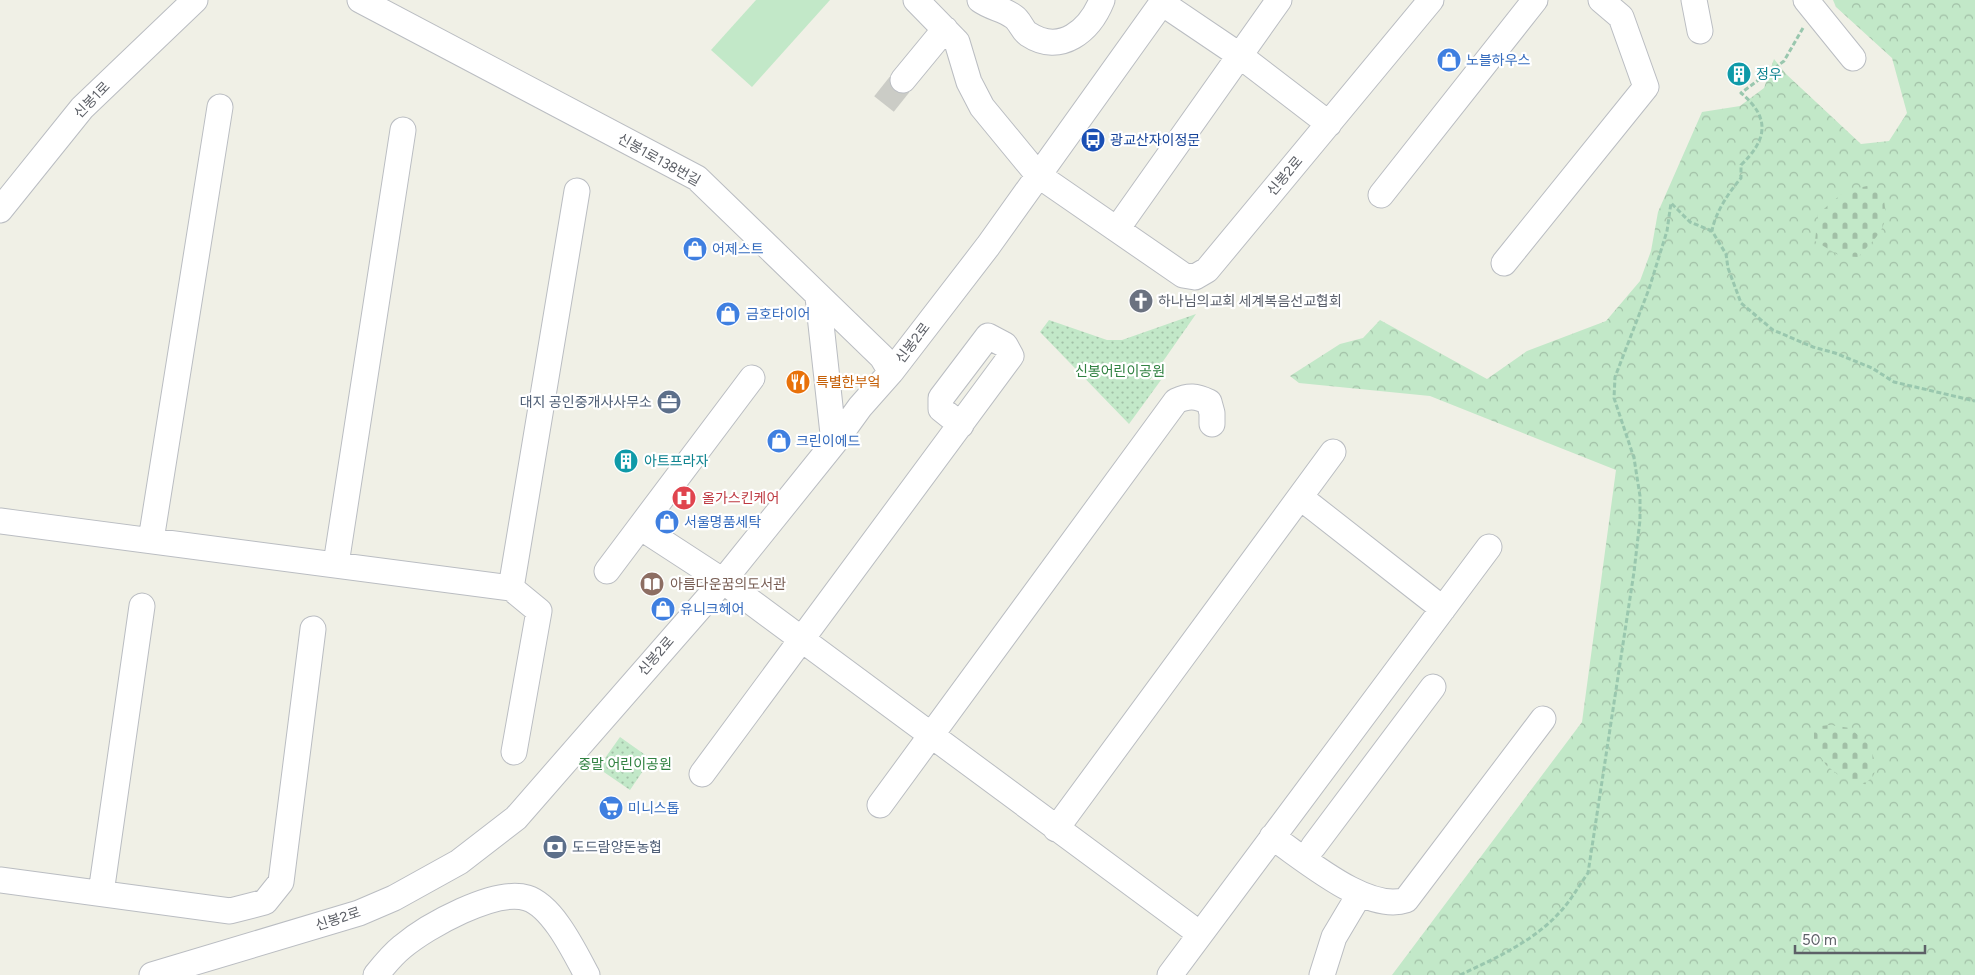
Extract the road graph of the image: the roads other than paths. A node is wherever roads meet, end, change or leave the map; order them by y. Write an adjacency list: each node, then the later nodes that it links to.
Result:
1 (195, 0): 24 (street, 신봉1로)
2 (360, 0): 27 (street, 신봉1로138번길)
3 (916, 0): 13 (street)
4 (980, 0): 5 (street)
5 (1102, 0)
6 (1279, 0): 15 (street)
7 (1432, 0): 19 (street, 신봉2로)
8 (1535, 0): 23 (street)
9 (1601, 0): 26 (street)
10 (1694, 0): 14 (street)
11 (1163, 1): 15 (street); 21 (street, 신봉2로)
12 (1810, 6): 16 (street)
13 (945, 29): 17 (street); 21 (street)
14 (1700, 31)
15 (1239, 55): 19 (street); 25 (street)
16 (1853, 58)
17 (903, 80)
18 (220, 107): 37 (street)
19 (1329, 124): 25 (street, 신봉2로)
20 (403, 130): 39 (street)
21 (1038, 175): 25 (street, 신봉2로); 28 (street, 신봉2로)
22 (577, 191): 42 (street)
23 (1382, 195)
24 (0, 210)
25 (1117, 229)
26 (1504, 263)
27 (818, 297): 28 (street, 신봉1로138번길); 32 (street)
28 (891, 372): 32 (street, 신봉2로)
29 (752, 378): 36 (street)
30 (1212, 424): 51 (street)
31 (961, 425): 46 (street)
32 (834, 442): 41 (street, 신봉2로)
33 (1333, 452): 34 (street)
34 (1300, 497): 44 (street); 57 (street)
35 (0, 521): 37 (street)
36 (640, 527): 40 (street); 41 (street)
37 (150, 540): 39 (street)
38 (1489, 547): 44 (street)
39 (336, 564): 42 (street)
40 (607, 571)
41 (723, 581): 46 (street); 64 (street, 신봉2로)
42 (512, 588): 52 (street)
43 (142, 606): 61 (street)
44 (1443, 609): 48 (street)
45 (313, 629): 61 (street)
46 (801, 639): 51 (street); 53 (street)
47 (1433, 687): 50 (street)
48 (1374, 702): 50 (street); 54 (street)
49 (1543, 719): 62 (street)
50 (1405, 724): 56 (street)
51 (933, 737): 55 (street); 57 (street)
52 (514, 752)
53 (702, 774)
54 (1298, 804): 56 (street); 58 (street)
55 (880, 805)
56 (1330, 823): 59 (street)
57 (1056, 829): 63 (street)
58 (1272, 837): 62 (street); 63 (street)
59 (1313, 847)
60 (0, 880): 61 (street)
61 (101, 893)
62 (1359, 895): 69 (street)
63 (1200, 934): 68 (street)
64 (179, 972): 65 (street, 신봉2로)
65 (152, 975)
66 (376, 975): 67 (street)
67 (587, 975)
68 (1170, 975)
69 (1322, 975)

